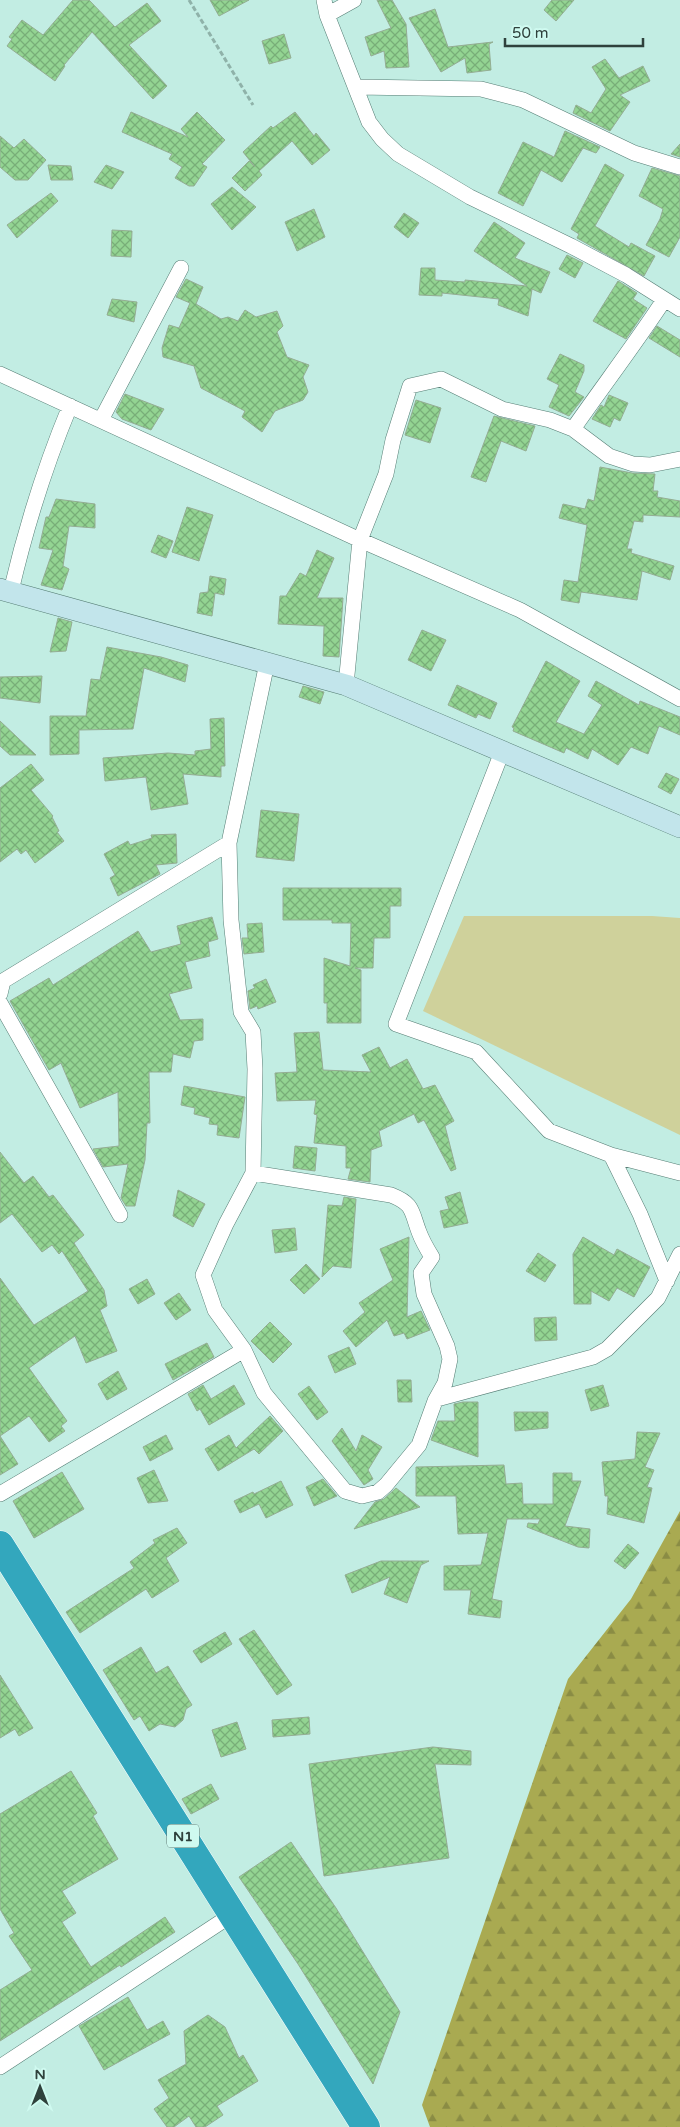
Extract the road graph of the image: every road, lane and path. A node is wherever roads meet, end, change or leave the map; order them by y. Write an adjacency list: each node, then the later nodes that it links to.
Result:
1 (189, 0): 6 (path)
2 (324, 0): 4 (street)
3 (354, 0): 4 (street)
4 (327, 15): 5 (street)
5 (357, 87): 7 (street); 9 (street)
6 (253, 105)
7 (680, 167)
8 (181, 268): 13 (street)
9 (664, 300): 10 (street); 14 (street)
10 (680, 309)
11 (0, 374): 12 (street)
12 (70, 406): 13 (street); 17 (street)
13 (101, 420): 16 (street)
14 (573, 429): 15 (street); 16 (street)
15 (680, 459)
16 (360, 540): 19 (street); 20 (street)
17 (6, 590): 18 (street)
18 (267, 664): 19 (street); 23 (street)
19 (346, 685): 21 (street)
20 (680, 699)
21 (502, 752): 22 (street); 26 (street)
22 (680, 827)
23 (229, 843): 24 (street); 27 (street)
24 (1, 984)
25 (0, 1003): 29 (street)
26 (611, 1155): 28 (street); 31 (street)
27 (253, 1173): 32 (street); 33 (street)
28 (680, 1173)
29 (120, 1215)
30 (680, 1254): 31 (street)
31 (667, 1281): 33 (street)
32 (244, 1350): 33 (street); 34 (street)
33 (437, 1399)
34 (0, 1494)
35 (0, 1545): 36 (highway, N1)
36 (233, 1914): 37 (street); 38 (highway, N1)
37 (0, 2067)
38 (366, 2127)

